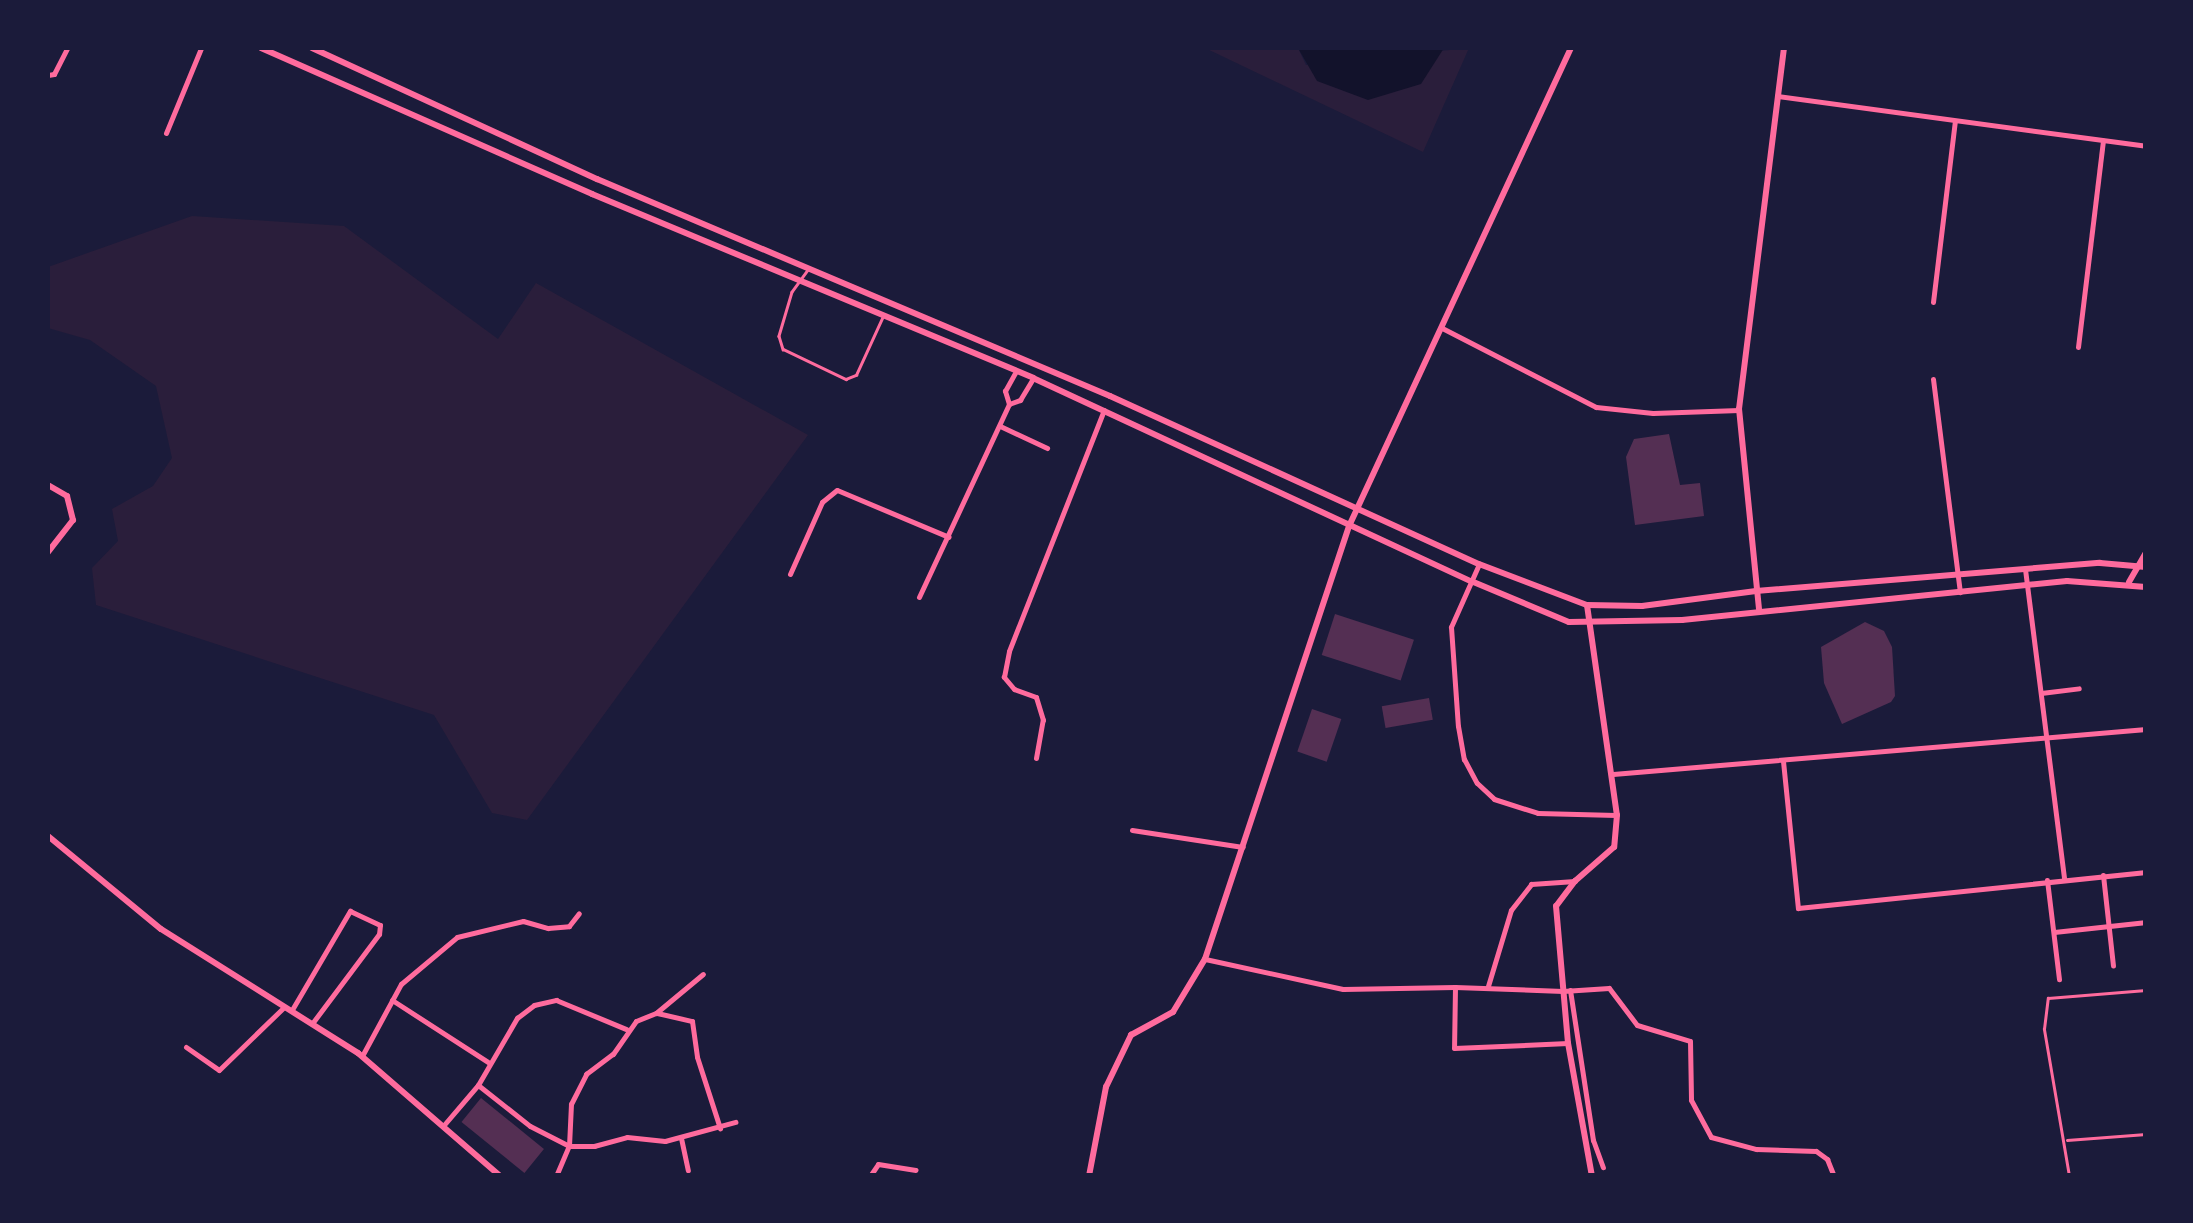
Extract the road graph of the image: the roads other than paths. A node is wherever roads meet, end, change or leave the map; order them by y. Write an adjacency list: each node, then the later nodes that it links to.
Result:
1 (66, 48): 7 (street)
2 (200, 48): 10 (street)
3 (262, 48): 14 (main road)
4 (312, 48): 13 (main road)
5 (1571, 48): 19 (main road)
6 (1784, 48): 8 (main road)
7 (48, 75)
8 (1777, 96): 9 (street); 26 (main road)
9 (1955, 120): 11 (street); 17 (street)
10 (166, 133)
11 (2104, 140): 12 (street); 20 (street)
12 (2146, 146)
13 (597, 179): 14 (main road); 15 (main road)
14 (592, 194): 16 (main road)
15 (808, 270): 16 (lane); 30 (main road)
16 (802, 281): 18 (main road); 18 (lane)
17 (1933, 302)
18 (884, 315): 21 (main road)
19 (1442, 328): 26 (street); 30 (main road)
20 (2078, 346)
21 (1016, 371): 22 (main road); 24 (street)
22 (1033, 378): 24 (street); 25 (main road)
23 (1933, 379): 39 (street)
24 (1009, 404): 27 (street)
25 (1104, 410): 31 (main road); 54 (street)
26 (1740, 410): 44 (main road)
27 (1000, 426): 28 (street); 32 (street)
28 (1047, 448)
29 (48, 485): 33 (main road)
30 (1359, 506): 31 (main road); 35 (main road)
31 (1350, 524): 40 (main road); 60 (main road)
32 (949, 537): 38 (street); 46 (street)
33 (48, 552)
34 (2146, 552): 36 (main road)
35 (1479, 564): 40 (street); 47 (main road)
36 (2142, 565): 37 (main road); 41 (main road)
37 (2025, 569): 39 (main road); 42 (street)
38 (790, 574)
39 (1956, 575): 44 (main road); 45 (street)
40 (1472, 581): 49 (main road); 57 (street)
41 (2129, 582): 42 (main road); 43 (main road)
42 (2027, 585): 45 (main road); 51 (street)
43 (2146, 587)
44 (1756, 591): 47 (main road); 48 (main road)
45 (1960, 592): 48 (main road)
46 (919, 596)
47 (1587, 605): 49 (main road)
48 (1760, 609): 49 (main road)
49 (1586, 622): 56 (main road)
50 (2079, 688): 51 (street)
51 (2040, 693): 53 (street)
52 (2146, 729): 53 (street)
53 (2046, 736): 55 (street); 63 (street)
54 (1036, 758)
55 (1783, 759): 56 (street); 64 (street)
56 (1613, 774): 57 (main road)
57 (1617, 815): 65 (main road)
58 (1132, 830): 60 (street)
59 (48, 836): 79 (main road)
60 (1242, 847): 70 (main road)
61 (2146, 872): 62 (street)
62 (2103, 875): 63 (street); 68 (street)
63 (2064, 878): 64 (street)
64 (2048, 880): 69 (street)
65 (1575, 881): 74 (street); 77 (main road)
66 (578, 914): 78 (street)
67 (2146, 922): 68 (street)
68 (2108, 926): 69 (street); 71 (street)
69 (2054, 932): 73 (street)
70 (1204, 959): 75 (street); 101 (main road)
71 (2113, 964)
72 (703, 974): 80 (street)
73 (2059, 980)
74 (1488, 986): 75 (street); 77 (street)
75 (1456, 987): 83 (street)
76 (2146, 990): 93 (lane)
77 (1567, 991): 83 (main road); 95 (street); 103 (street)
78 (392, 1000): 85 (street); 86 (street)
79 (289, 1006): 81 (main road); 81 (street); 84 (street)
80 (656, 1013): 82 (street); 90 (street)
81 (314, 1021): 85 (main road)
82 (627, 1030): 86 (street); 94 (street)
83 (1568, 1043): 102 (main road)
84 (186, 1047)
85 (362, 1056): 89 (main road)
86 (488, 1062): 87 (street)
87 (478, 1084): 89 (street); 94 (street)
88 (735, 1122): 90 (street)
89 (443, 1126): 98 (main road)
90 (720, 1128): 92 (street)
91 (2146, 1134): 93 (lane)
92 (681, 1138): 94 (street); 96 (street)
93 (2064, 1140): 104 (lane)
94 (569, 1146): 99 (street)
95 (1603, 1166)
96 (688, 1170)
97 (916, 1170): 100 (street)
98 (500, 1176)
99 (556, 1176)
100 (870, 1176)
101 (1089, 1176)
102 (1592, 1176)
103 (1834, 1176)
104 (2070, 1176)

